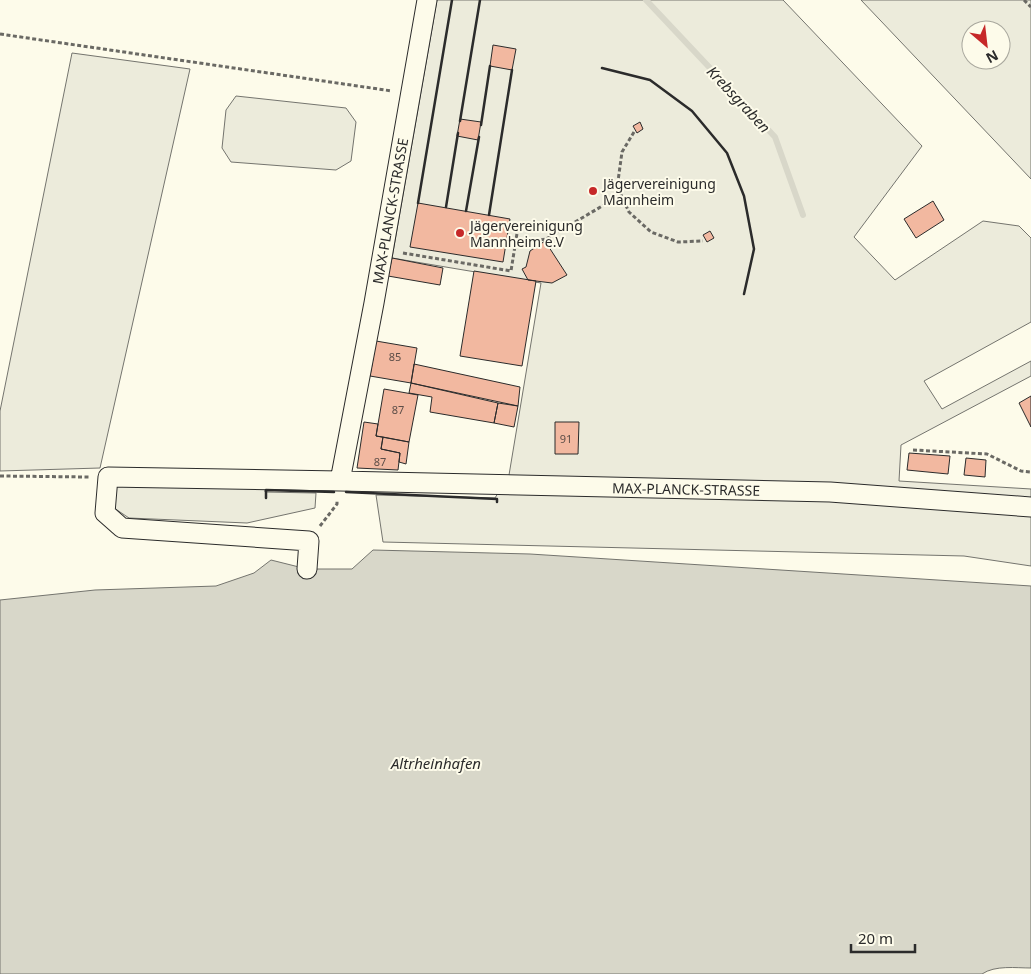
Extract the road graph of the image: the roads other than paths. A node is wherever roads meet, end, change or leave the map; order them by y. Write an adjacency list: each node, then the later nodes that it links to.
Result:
1 (427, 0): 2 (street, MAX-PLANCK-STRASSE)
2 (340, 481): 3 (street, MAX-PLANCK-STRASSE); 4 (street, MAX-PLANCK-STRASSE)
3 (1031, 507)
4 (307, 569)

